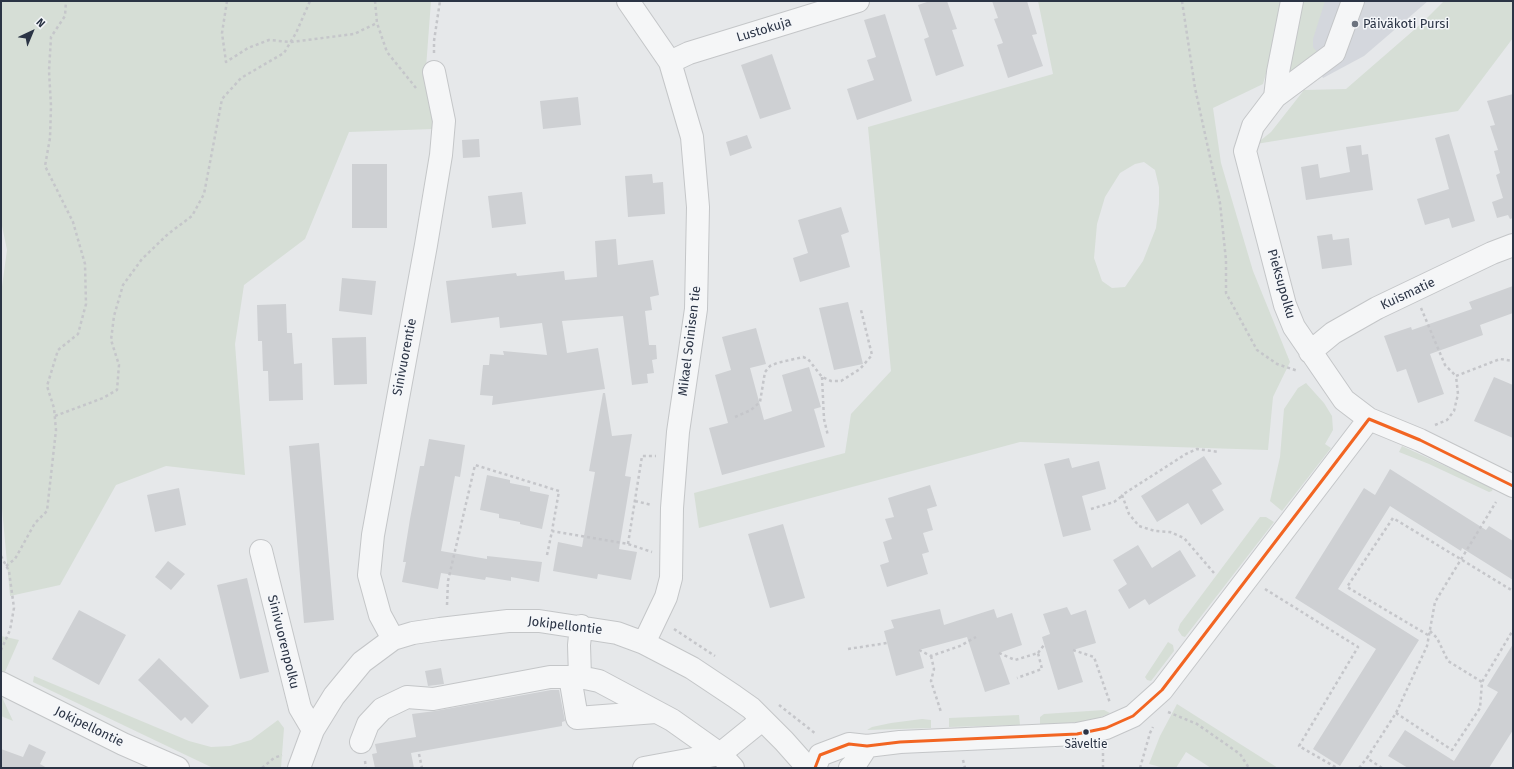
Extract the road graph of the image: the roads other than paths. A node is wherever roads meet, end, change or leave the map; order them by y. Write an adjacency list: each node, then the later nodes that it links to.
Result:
1 (628, 1): 5 (street, Mikael Soinisen tie)
2 (858, 1): 5 (street, Lustokuja)
3 (1292, 1): 7 (street)
4 (1353, 1): 7 (street)
5 (670, 62): 15 (street, Mikael Soinisen tie)
6 (434, 72): 14 (street, Sinivuorentie)
7 (1275, 98): 9 (street, Pieksupolku)
8 (1513, 245): 9 (street, Kuismatie)
9 (1310, 352): 10 (street, Pieksupolku)
10 (1370, 419): 11 (street); 22 (street)
11 (1513, 486)
12 (261, 551): 20 (street, Sinivuorenpolku)
13 (581, 626): 14 (street, Jokipellontie); 15 (street, Jokipellontie); 16 (street)
14 (392, 639): 20 (street, Jokipellontie)
15 (644, 642): 19 (street, Jokipellontie)
16 (575, 677): 18 (street); 18 (street); 21 (street)
17 (1, 683): 24 (street, Jokipellontie)
18 (656, 712): 23 (street)
19 (762, 720): 23 (street); 27 (street, Jokipellontie)
20 (313, 730): 25 (street, Jokipellontie)
21 (362, 742)
22 (867, 746): 28 (street); 29 (street)
23 (726, 761): 26 (street)
24 (178, 768)
25 (298, 768)
26 (644, 768)
27 (808, 768)
28 (815, 768)
29 (850, 768)

